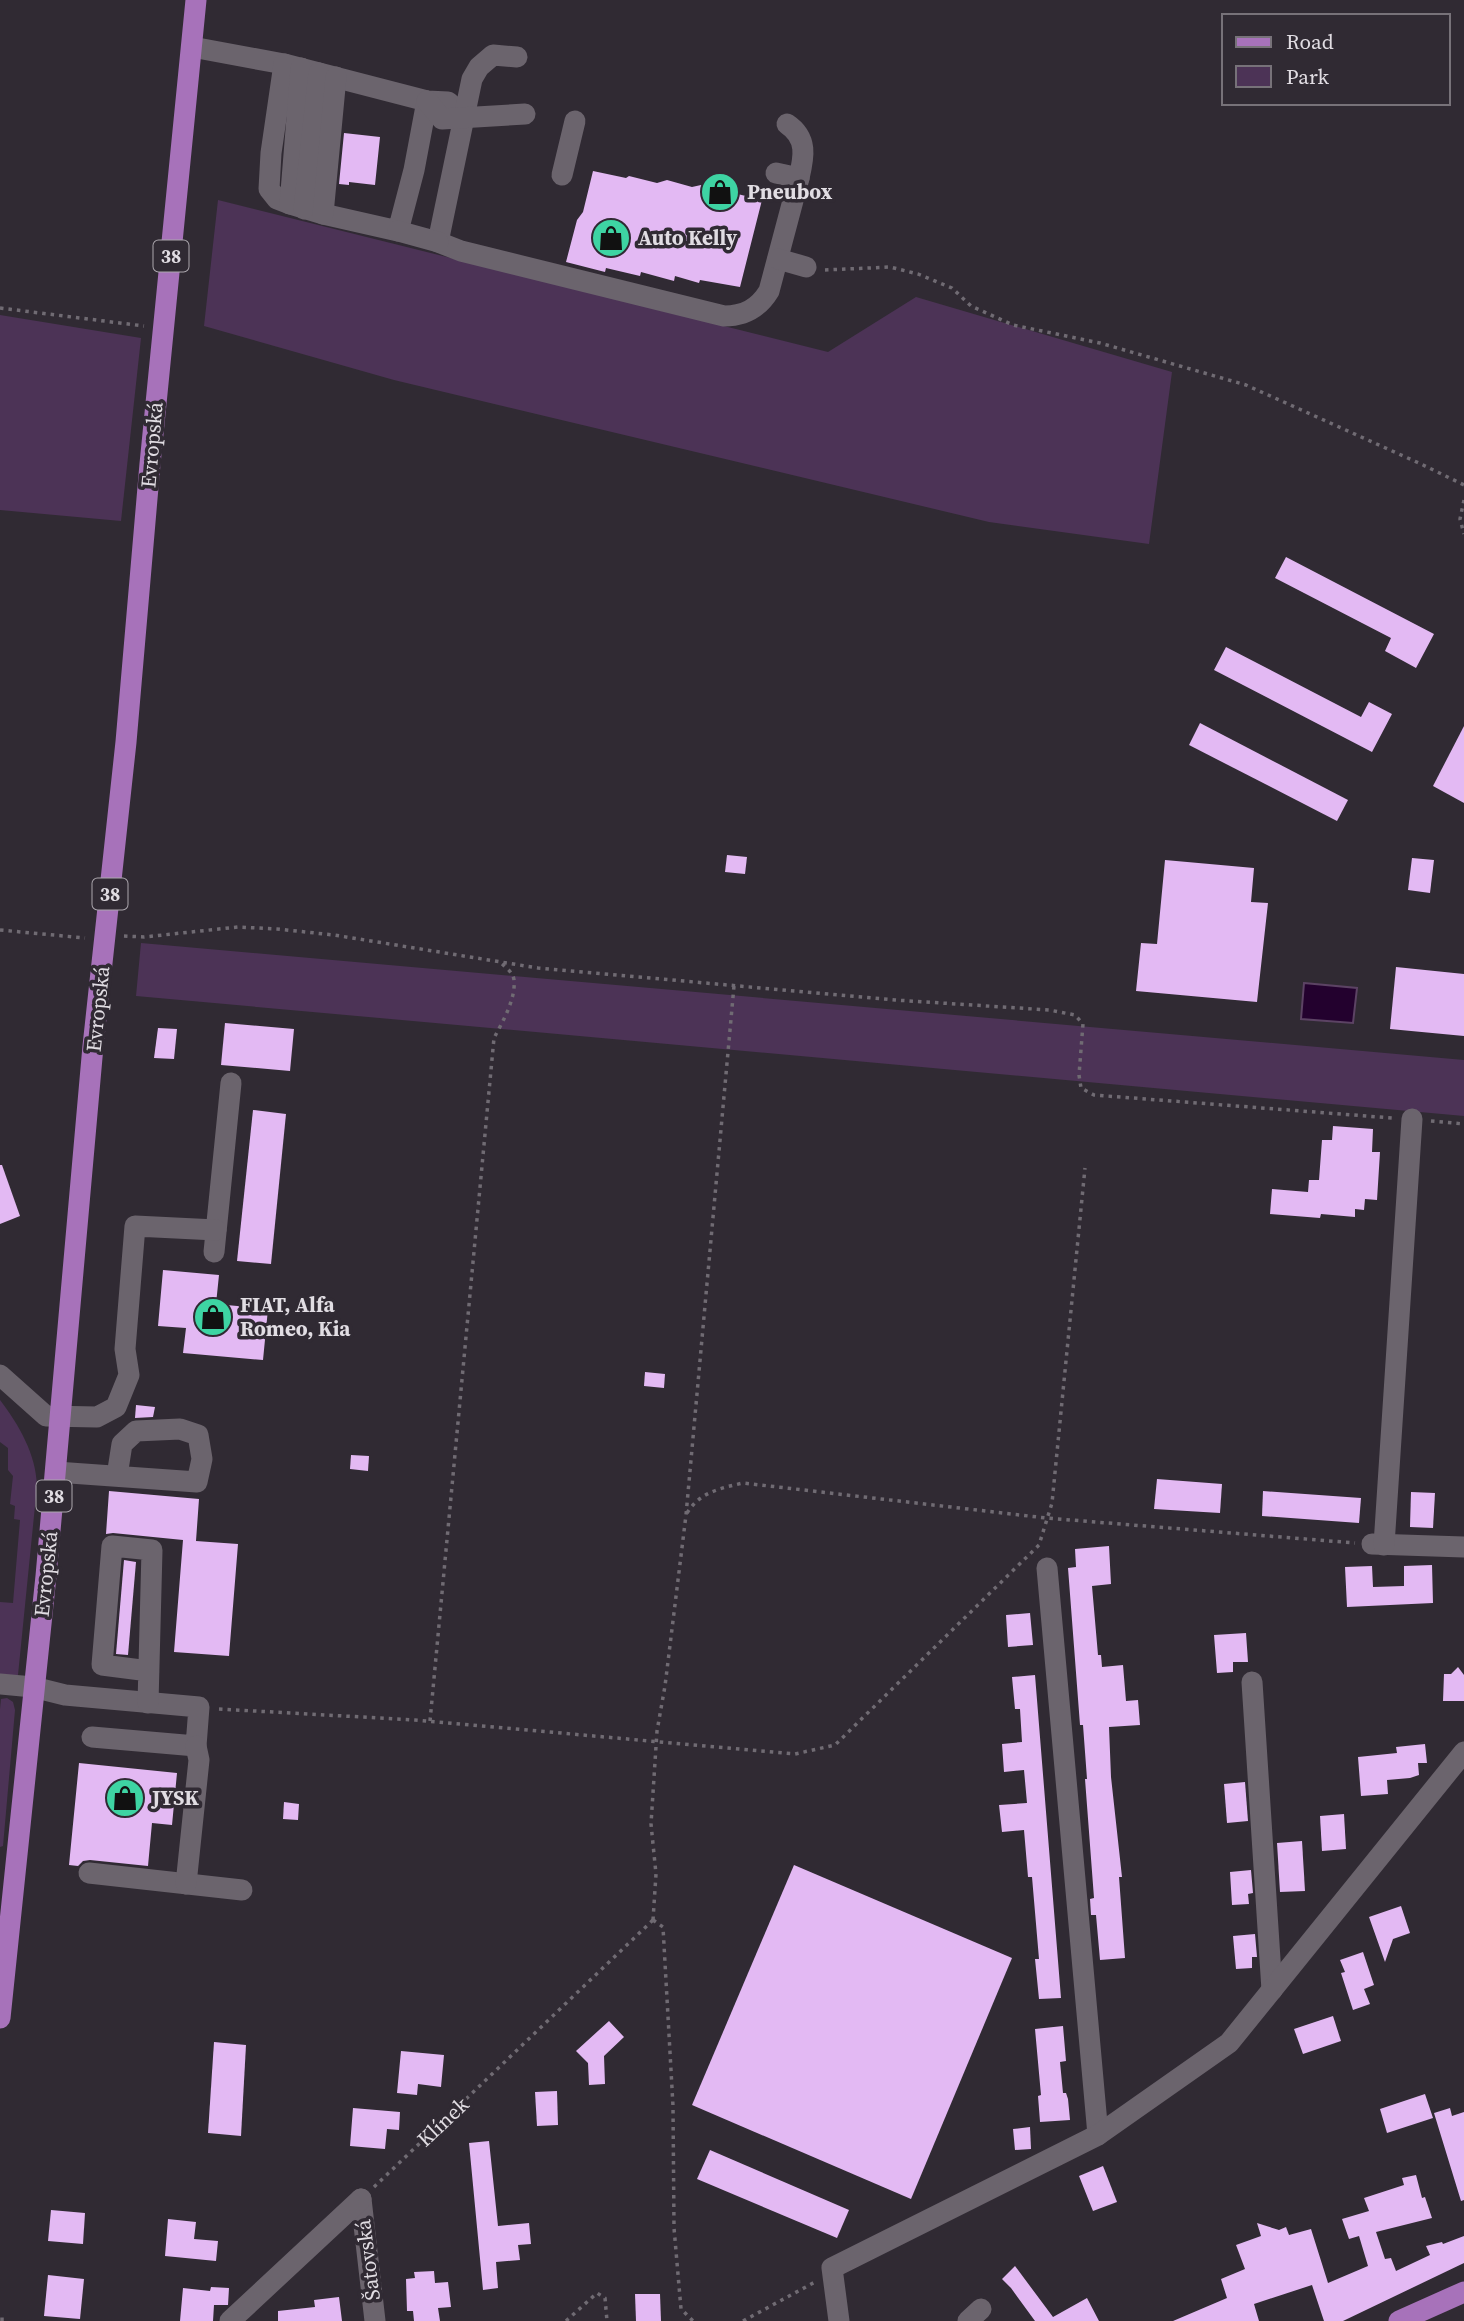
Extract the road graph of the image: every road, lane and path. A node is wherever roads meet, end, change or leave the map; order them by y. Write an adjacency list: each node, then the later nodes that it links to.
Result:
1 (196, 0): 2 (main road, Evropská / 38)
2 (192, 47): 4 (street); 19 (main road, Evropská / 38)
3 (517, 57): 7 (street)
4 (310, 71): 5 (street); 13 (street); 13 (street)
5 (427, 101): 7 (street); 14 (street)
6 (525, 114): 7 (street)
7 (464, 116): 15 (street)
8 (575, 121): 11 (street)
9 (787, 124): 12 (street)
10 (776, 173): 12 (street)
11 (562, 175)
12 (799, 178): 16 (street)
13 (306, 209): 14 (street)
14 (398, 231): 15 (street)
15 (438, 242): 16 (street)
16 (778, 259): 17 (street)
17 (806, 267): 20 (path)
18 (0, 308): 19 (path)
19 (163, 329): 24 (main road, Evropská / 38)
20 (1464, 485)
21 (1464, 500): 22 (path)
22 (1464, 534)
23 (0, 930): 24 (path)
24 (105, 940): 25 (path); 34 (main road, Evropská / 38)
25 (499, 961): 26 (path); 48 (path)
26 (734, 986): 28 (path); 37 (path)
27 (231, 1083): 31 (street)
28 (1412, 1119): 29 (path); 39 (street)
29 (1464, 1124)
30 (1085, 1168): 38 (path)
31 (216, 1230): 32 (street); 34 (street)
32 (214, 1252)
33 (0, 1375): 34 (street)
34 (61, 1417): 35 (main road, Evropská / 38)
35 (56, 1472): 36 (street); 45 (main road, Evropská / 38)
36 (117, 1476)
37 (686, 1515): 38 (path); 50 (path)
38 (1046, 1518): 39 (path); 50 (path)
39 (1377, 1545): 40 (street)
40 (1464, 1547)
41 (1047, 1568): 59 (street)
42 (149, 1671): 42 (street); 46 (street)
43 (1252, 1682): 57 (street)
44 (0, 1684): 45 (street)
45 (33, 1687): 46 (street); 58 (main road, Evropská / 38)
46 (148, 1703): 47 (street)
47 (199, 1707): 48 (path); 51 (street)
48 (430, 1721): 50 (path)
49 (92, 1737): 51 (street)
50 (656, 1742): 56 (path)
51 (196, 1746): 54 (street)
52 (1464, 1752): 57 (street)
53 (89, 1873): 54 (street)
54 (186, 1884): 55 (street)
55 (242, 1890)
56 (653, 1920): 60 (path, Klínek); 67 (path)
57 (1272, 1990): 59 (street)
58 (0, 2018)
59 (1098, 2135): 61 (street)
60 (361, 2199): 63 (street); 64 (street, Šatovská)
61 (833, 2273): 68 (path); 69 (street)
62 (1464, 2292): 70 (main road)
63 (230, 2321)
64 (375, 2321)
65 (566, 2321): 66 (path)
66 (607, 2321)
67 (693, 2321)
68 (743, 2321)
69 (839, 2321)
70 (1399, 2321)

